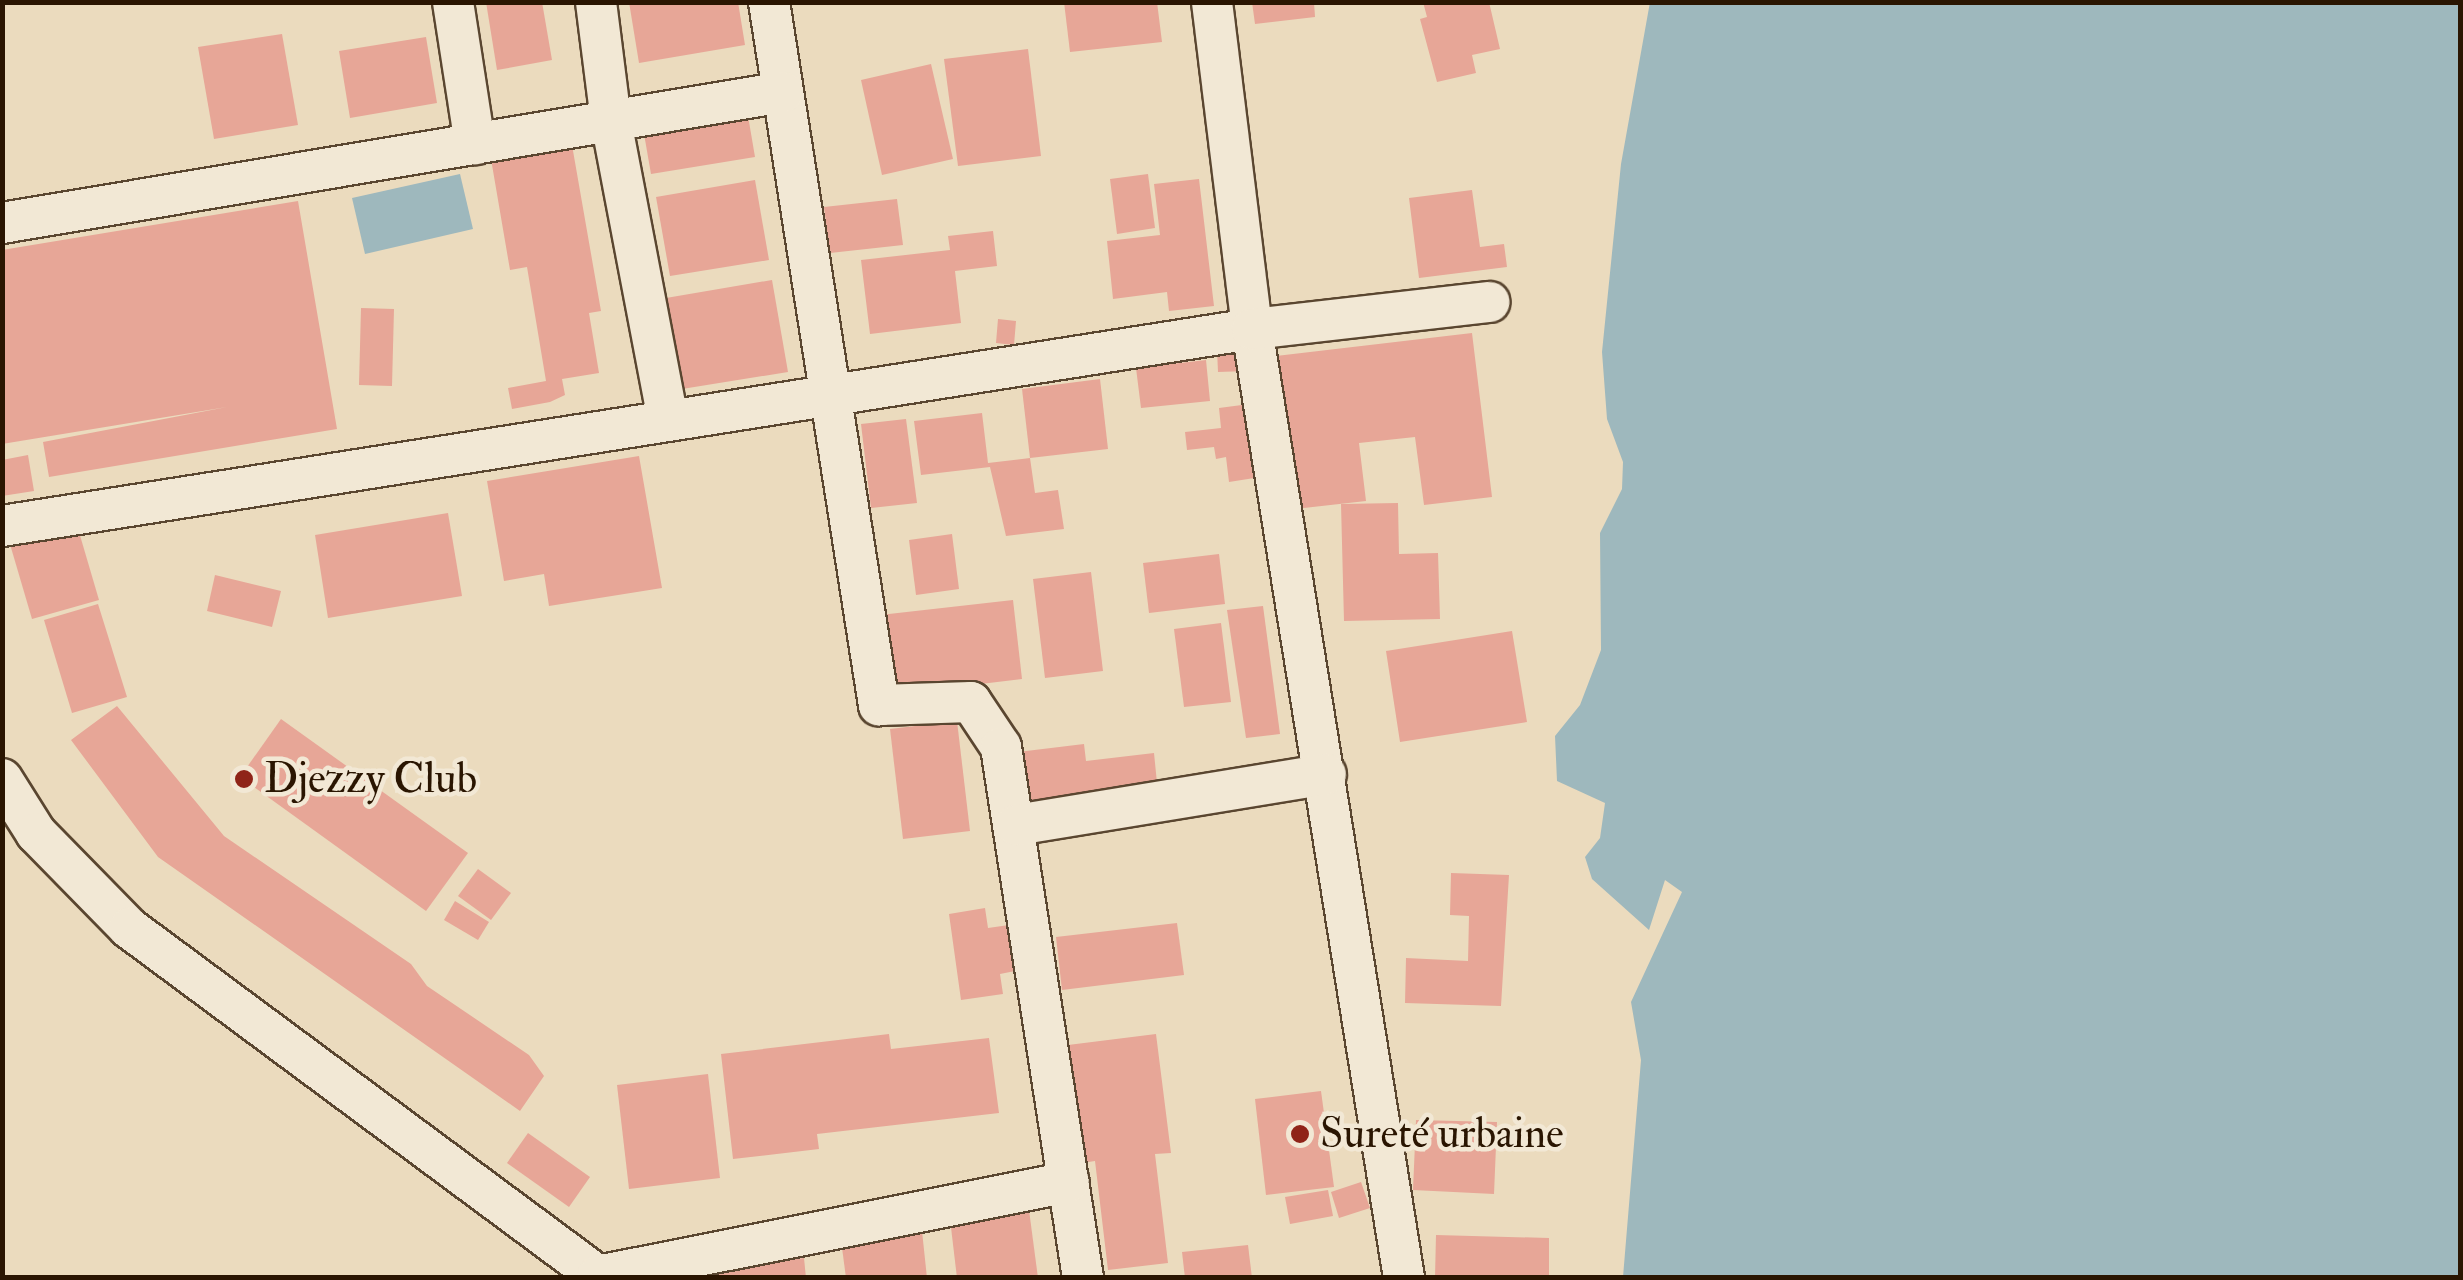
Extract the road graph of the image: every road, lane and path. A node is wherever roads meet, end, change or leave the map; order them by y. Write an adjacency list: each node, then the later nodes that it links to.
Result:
1 (453, 2): 7 (street)
2 (596, 2): 6 (street)
3 (769, 2): 5 (street)
4 (1212, 2): 10 (street)
5 (783, 92): 6 (street); 11 (street)
6 (610, 121): 7 (street); 12 (street)
7 (476, 144): 8 (street)
8 (2, 223)
9 (1489, 302): 10 (street)
10 (1252, 329): 11 (street); 14 (street)
11 (826, 396): 12 (street); 16 (street)
12 (668, 421): 13 (street)
13 (2, 526)
14 (1326, 774): 16 (street); 20 (street)
15 (2, 780): 18 (street)
16 (1016, 825): 17 (street)
17 (1069, 1182): 18 (street); 19 (street)
18 (600, 1276)
19 (1083, 1278)
20 (1404, 1278)

